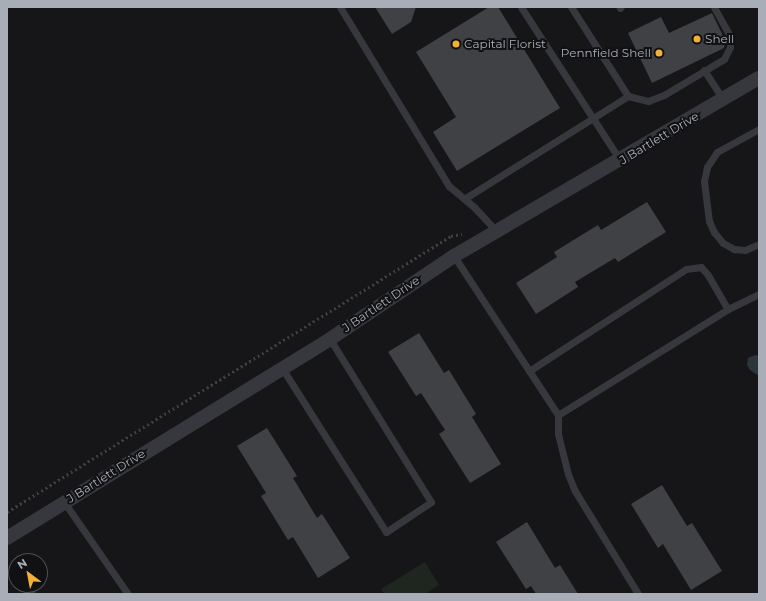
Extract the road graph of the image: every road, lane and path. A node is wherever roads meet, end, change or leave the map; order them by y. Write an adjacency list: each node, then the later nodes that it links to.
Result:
1 (340, 7): 12 (lane)
2 (521, 7): 9 (lane)
3 (571, 7): 7 (lane)
4 (714, 7): 5 (lane)
5 (704, 70): 7 (lane); 8 (lane)
6 (759, 78): 8 (street, J Bartlett Drive)
7 (628, 96): 9 (lane)
8 (723, 99): 11 (street, J Bartlett Drive)
9 (593, 119): 11 (lane); 12 (lane)
10 (759, 128): 15 (lane)
11 (620, 160): 13 (street, J Bartlett Drive)
12 (464, 199): 13 (lane)
13 (496, 231): 16 (street, J Bartlett Drive)
14 (464, 236): 24 (path)
15 (759, 244)
16 (454, 256): 19 (street, J Bartlett Drive); 21 (lane)
17 (759, 294): 18 (lane)
18 (728, 309): 21 (lane); 22 (lane)
19 (330, 339): 20 (street, J Bartlett Drive); 20 (lane)
20 (282, 368): 23 (street, J Bartlett Drive)
21 (529, 371): 22 (lane)
22 (558, 415): 27 (lane)
23 (64, 502): 25 (street, J Bartlett Drive); 26 (lane)
24 (7, 512)
25 (7, 538)
26 (128, 594)
27 (638, 594)

